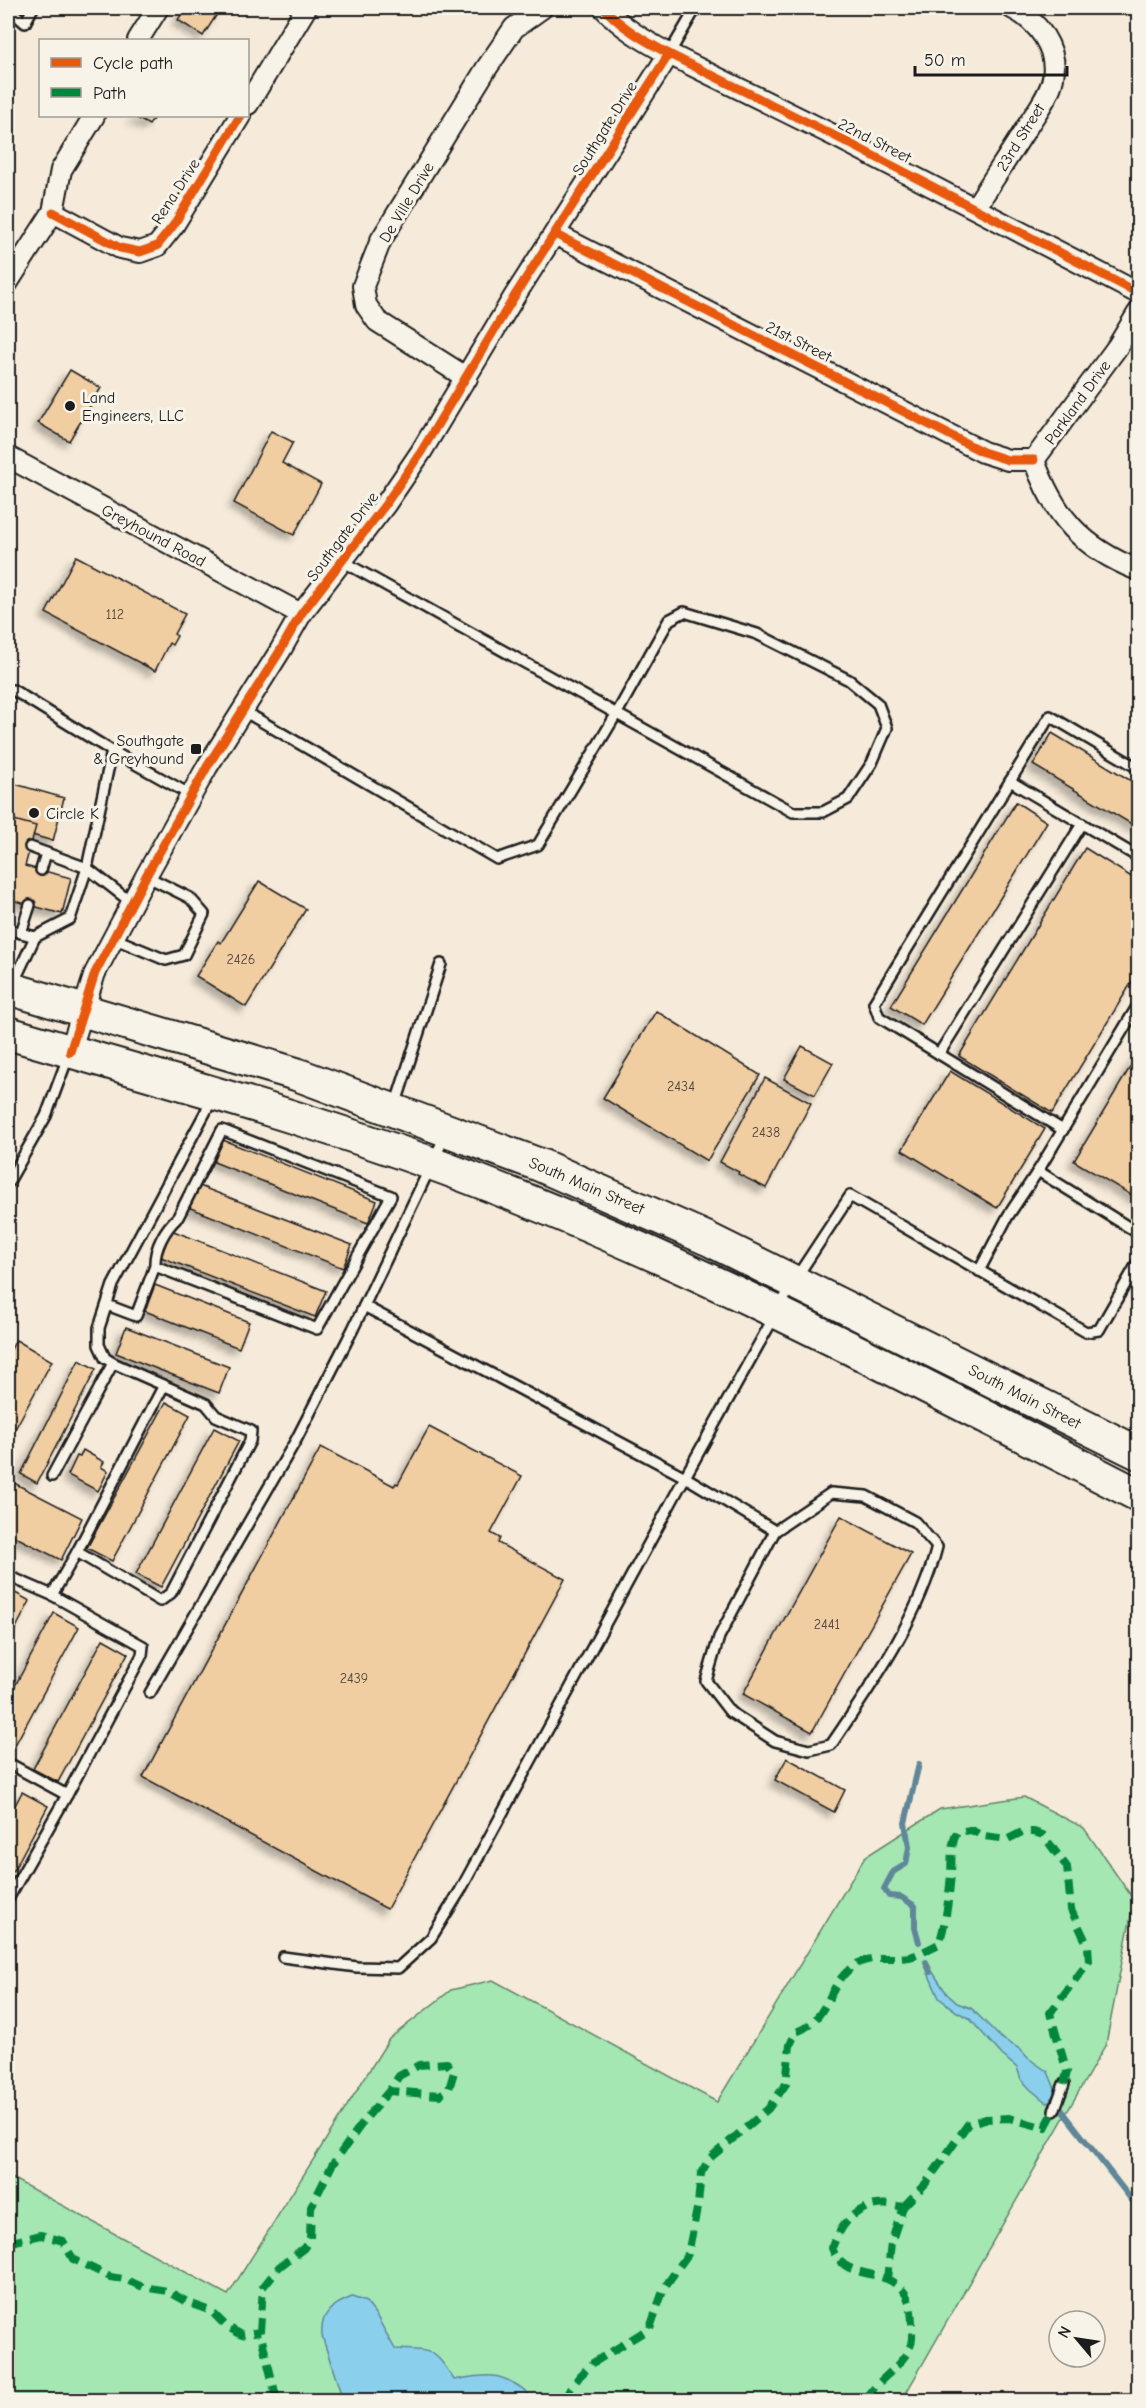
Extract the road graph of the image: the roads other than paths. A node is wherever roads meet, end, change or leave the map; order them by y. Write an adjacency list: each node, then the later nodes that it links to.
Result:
1 (8, 8): 2 (lane)
2 (33, 8)
3 (158, 8): 9 (street)
4 (306, 8): 11 (street)
5 (542, 8): 20 (street, De Ville Drive)
6 (604, 8): 10 (street, 22nd Street)
7 (696, 8): 10 (lane)
8 (1012, 8): 14 (street, 23rd Street)
9 (139, 39)
10 (669, 54): 14 (street, 22nd Street); 16 (street, Southgate Drive)
11 (249, 102)
12 (93, 117): 15 (street)
13 (239, 117): 15 (street, Rena Drive)
14 (975, 208): 18 (street, 22nd Street)
15 (53, 212): 17 (street)
16 (555, 234): 20 (street, Southgate Drive); 22 (street, 21st Street)
17 (8, 282)
18 (1138, 293)
19 (1138, 313): 22 (street, Parkland Drive)
20 (467, 378): 23 (street, Southgate Drive)
21 (8, 457): 25 (street, Greyhound Road)
22 (1034, 460): 24 (street)
23 (342, 561): 25 (street, Southgate Drive); 28 (lane)
24 (1138, 570)
25 (300, 614): 27 (street, Southgate Drive)
26 (8, 691): 29 (lane)
27 (242, 710): 28 (lane); 32 (street, Southgate Drive)
28 (616, 713): 28 (lane)
29 (111, 751): 32 (lane); 37 (lane)
30 (1138, 768): 31 (lane)
31 (1010, 781): 33 (lane); 52 (lane)
32 (191, 795): 39 (street, Southgate Drive)
33 (1082, 824): 36 (lane); 52 (lane)
34 (30, 847): 35 (lane)
35 (46, 853): 37 (lane); 38 (lane)
36 (1138, 857)
37 (87, 868): 40 (lane); 44 (lane)
38 (41, 870)
39 (146, 876): 40 (street, Southgate Drive); 45 (lane)
40 (132, 903): 45 (street, Southgate Drive)
41 (30, 905): 43 (lane)
42 (8, 929): 43 (lane)
43 (21, 933): 44 (lane)
44 (35, 937): 47 (lane)
45 (113, 938): 49 (street, Southgate Drive)
46 (441, 964): 54 (lane)
47 (9, 989): 49 (highway, South Main Street)
48 (1138, 1005): 56 (lane)
49 (82, 1011): 51 (street, Southgate Drive); 54 (highway, South Main Street)
50 (8, 1033): 51 (highway)
51 (70, 1052): 53 (highway); 59 (lane)
52 (939, 1054): 56 (lane)
53 (215, 1093): 57 (highway); 65 (lane)
54 (394, 1109): 55 (highway, South Main Street)
55 (448, 1129): 57 (lane); 64 (highway, South Main Street)
56 (1063, 1130): 58 (lane)
57 (432, 1165): 66 (lane); 67 (highway)
58 (1038, 1171): 60 (lane); 63 (lane)
59 (8, 1184)
60 (1138, 1233)
61 (1138, 1262): 63 (lane)
62 (155, 1266): 62 (lane); 65 (lane)
63 (979, 1271): 64 (lane)
64 (794, 1281): 67 (lane); 70 (highway, South Main Street)
65 (107, 1305): 68 (lane)
66 (364, 1306): 72 (lane); 78 (lane)
67 (778, 1314): 72 (lane); 73 (highway)
68 (113, 1363): 69 (lane); 71 (lane)
69 (164, 1385): 75 (lane); 75 (lane)
70 (1135, 1448)
71 (52, 1476)
72 (686, 1477): 74 (lane); 82 (lane)
73 (1138, 1494)
74 (775, 1531): 74 (lane)
75 (77, 1552): 77 (lane)
76 (8, 1576): 77 (lane)
77 (52, 1595): 80 (lane)
78 (150, 1693)
79 (8, 1763): 80 (lane)
80 (67, 1796): 81 (lane)
81 (8, 1899)
82 (283, 1957)
83 (1064, 2084): 84 (lane)
84 (1054, 2111)

